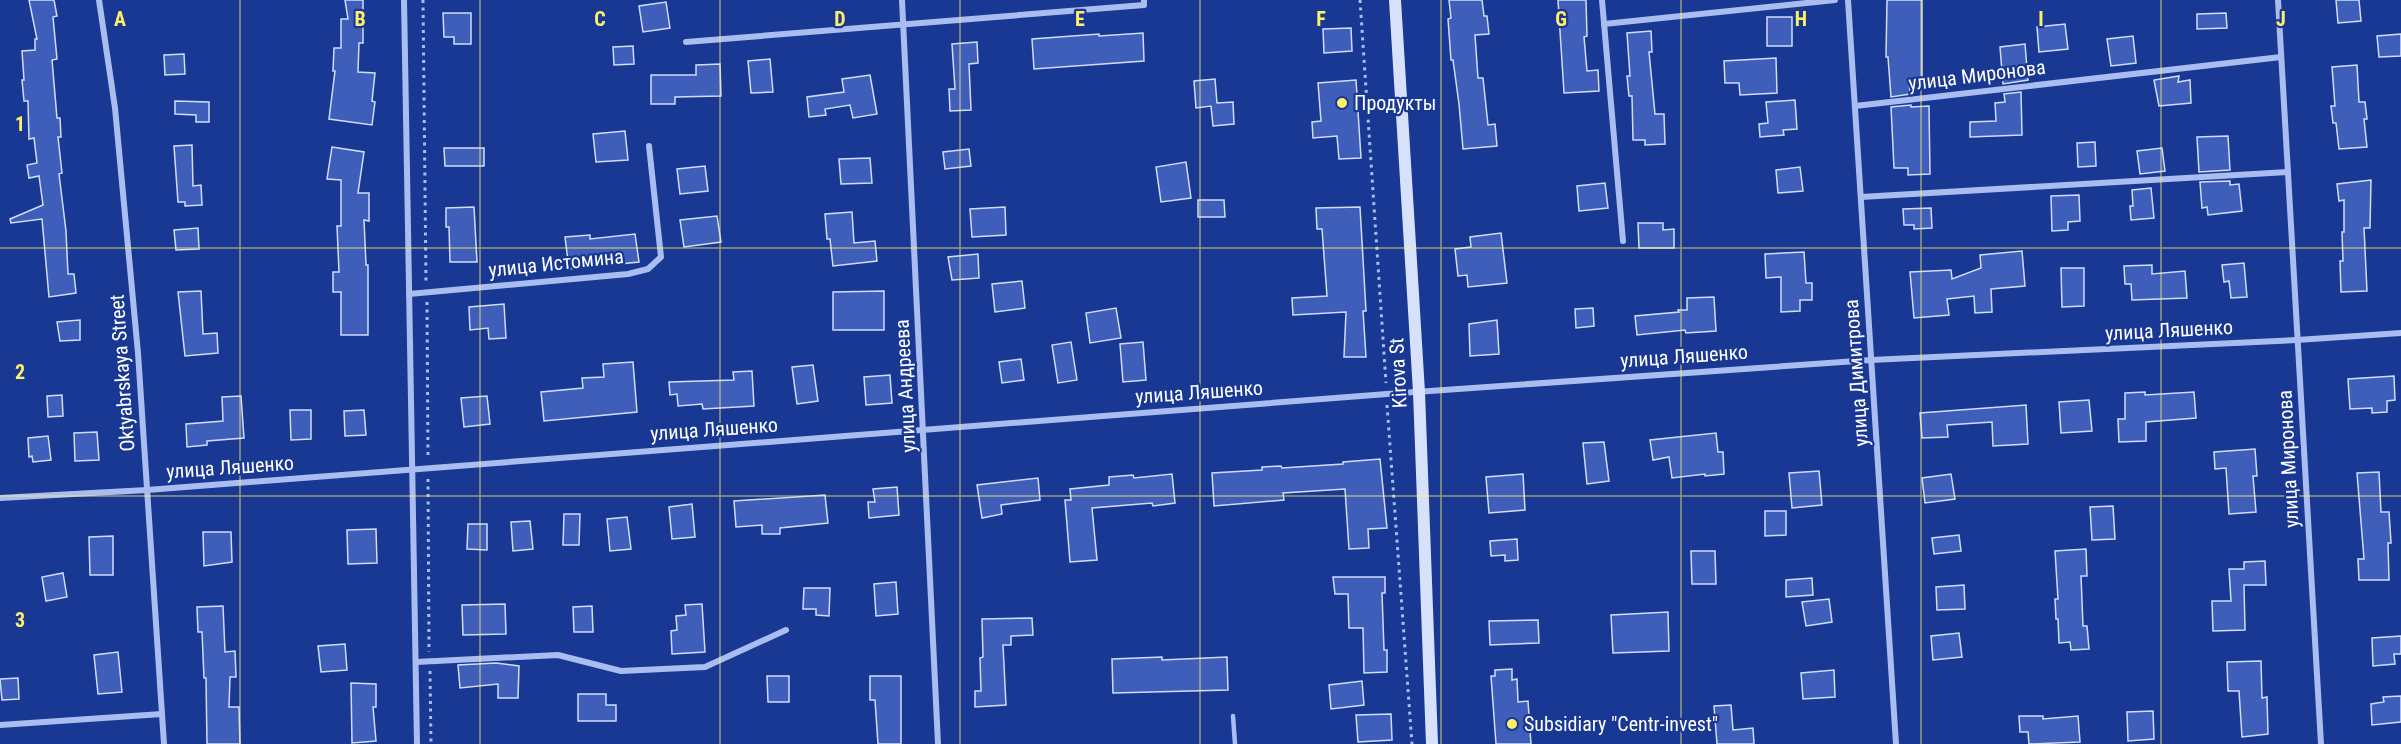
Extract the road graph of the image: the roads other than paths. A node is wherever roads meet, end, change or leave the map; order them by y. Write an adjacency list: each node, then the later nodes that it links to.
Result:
1 (99, 0): 26 (street, Oktyabrskaya Street)
2 (404, 0): 19 (street)
3 (902, 0): 11 (street, улица Андреева)
4 (1144, 0): 11 (street)
5 (1395, 0): 23 (main road, Kirova St)
6 (1602, 0): 10 (street)
7 (1835, 0): 10 (street)
8 (1848, 0): 14 (street, улица Димитрова)
9 (2278, 0): 13 (street, улица Миронова)
10 (1604, 24): 18 (street)
11 (904, 26): 12 (street); 24 (street, улица Андреева)
12 (686, 42)
13 (2281, 57): 14 (street, улица Миронова); 16 (street, улица Миронова)
14 (1855, 106): 17 (street, улица Димитрова)
15 (650, 146): 19 (street, улица Истомина)
16 (2288, 172): 17 (street); 21 (street, улица Миронова)
17 (1861, 197): 22 (street, улица Димитрова)
18 (1623, 241)
19 (409, 294): 25 (street)
20 (2401, 333): 21 (street, улица Ляшенко)
21 (2297, 340): 22 (street, улица Ляшенко); 39 (street, улица Миронова)
22 (1871, 360): 23 (street, улица Ляшенко); 38 (street, улица Димитрова)
23 (1419, 392): 24 (street, улица Ляшенко); 37 (main road, Kirova St)
24 (924, 429): 25 (street, улица Ляшенко); 35 (street, улица Андреева)
25 (412, 469): 26 (street, улица Ляшенко); 29 (street)
26 (147, 490): 27 (street, улица Ляшенко); 30 (street, Oktyabrskaya Street)
27 (0, 498)
28 (786, 630): 29 (street)
29 (416, 662): 34 (street)
30 (162, 714): 32 (street); 33 (street, Oktyabrskaya Street)
31 (1233, 716): 36 (lane)
32 (0, 725)
33 (164, 744)
34 (417, 744)
35 (938, 744)
36 (1235, 744)
37 (1432, 744)
38 (1896, 744)
39 (2321, 744)

